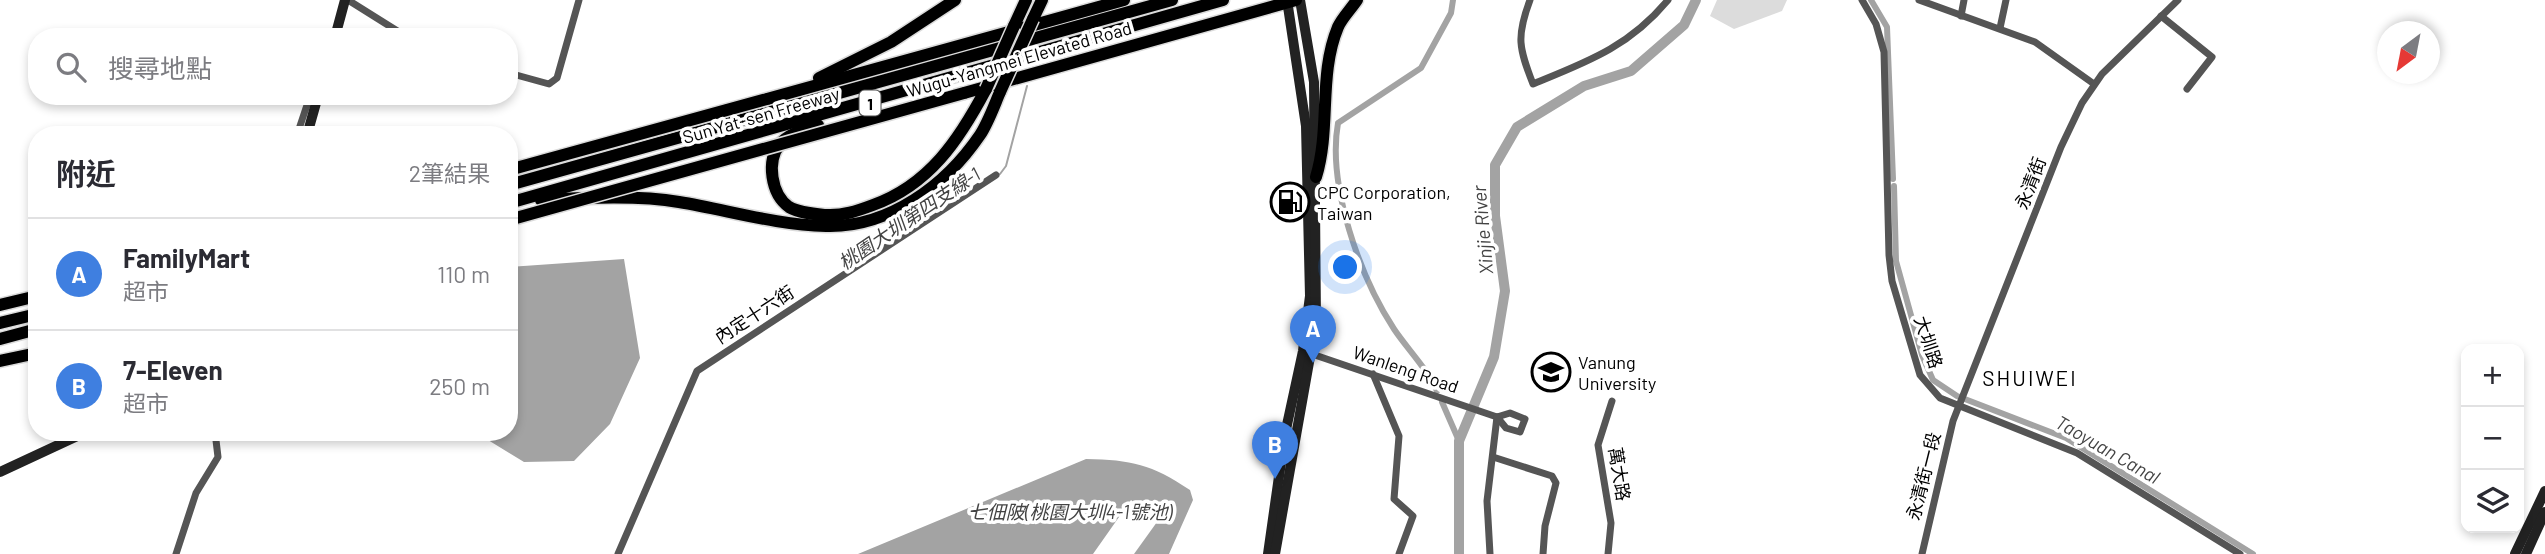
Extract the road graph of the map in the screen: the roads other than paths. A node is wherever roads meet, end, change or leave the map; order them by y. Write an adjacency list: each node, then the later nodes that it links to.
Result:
1 (347, 0): 24 (main road); 25 (street)
2 (579, 0): 27 (street)
3 (942, 0): 28 (highway)
4 (955, 0): 28 (highway)
5 (1026, 0): 23 (highway)
6 (1035, 0): 23 (highway)
7 (1042, 0): 23 (highway)
8 (1124, 0): 38 (highway, Wugu-Yangmei Elevated Road / 1, bridge)
9 (1172, 0): 37 (highway, Sun Yat-sen Freeway / 1)
10 (1223, 0): 32 (highway, Sun Yat-sen Freeway / 1)
11 (1287, 0): 51 (main road)
12 (1357, 0): 40 (highway)
13 (1530, 0): 14 (street)
14 (1668, 0)
15 (1862, 0): 56 (street, 大圳路)
16 (1919, 0): 21 (street)
17 (1964, 0): 21 (street)
18 (2006, 0): 26 (street)
19 (2178, 0): 22 (street, 永清街)
20 (1299, 4): 40 (main road); 44 (highway, Wugu-Yangmei Elevated Road / 1, bridge)
21 (1961, 16): 26 (street)
22 (2161, 16): 29 (street, 永清街); 30 (street)
23 (1024, 23): 31 (highway, bridge); 31 (highway, bridge)
24 (338, 28)
25 (392, 28)
26 (2000, 28): 29 (street)
27 (518, 75)
28 (814, 80): 37 (highway)
29 (2094, 84): 56 (street, 永清街)
30 (2188, 89)
31 (993, 90): 32 (highway); 43 (highway)
32 (887, 98): 42 (highway, Sun Yat-sen Freeway / 1)
33 (310, 105): 35 (street)
34 (313, 105): 36 (main road)
35 (300, 126)
36 (309, 126)
37 (638, 151): 41 (highway, Sun Yat-sen Freeway / 1)
38 (518, 168)
39 (996, 175): 64 (street, 內定十六街)
40 (1316, 177): 51 (main road)
41 (518, 183)
42 (518, 201)
43 (518, 202)
44 (518, 218)
45 (28, 301): 46 (highway)
46 (0, 307)
47 (28, 316): 48 (highway)
48 (0, 323)
49 (28, 331): 50 (highway)
50 (0, 339)
51 (1308, 352): 54 (street, Wanleng Road); 65 (main road); 66 (main road)
52 (28, 354): 53 (highway)
53 (0, 361)
54 (1373, 374): 59 (street, Wanleng Road); 67 (street)
55 (1612, 401): 70 (street, 萬大路)
56 (1959, 406): 71 (street, 永清街一段); 72 (street, 大圳路)
57 (67, 441): 60 (main road)
58 (216, 441): 63 (street)
59 (1493, 457): 68 (street); 69 (street)
60 (0, 472)
61 (2545, 491): 73 (main road)
62 (2545, 512): 74 (main road)
63 (176, 554)
64 (618, 554)
65 (1268, 554)
66 (1275, 554)
67 (1399, 554)
68 (1490, 554)
69 (1543, 554)
70 (1608, 554)
71 (1922, 554)
72 (2240, 554)
73 (2515, 554)
74 (2526, 554)

